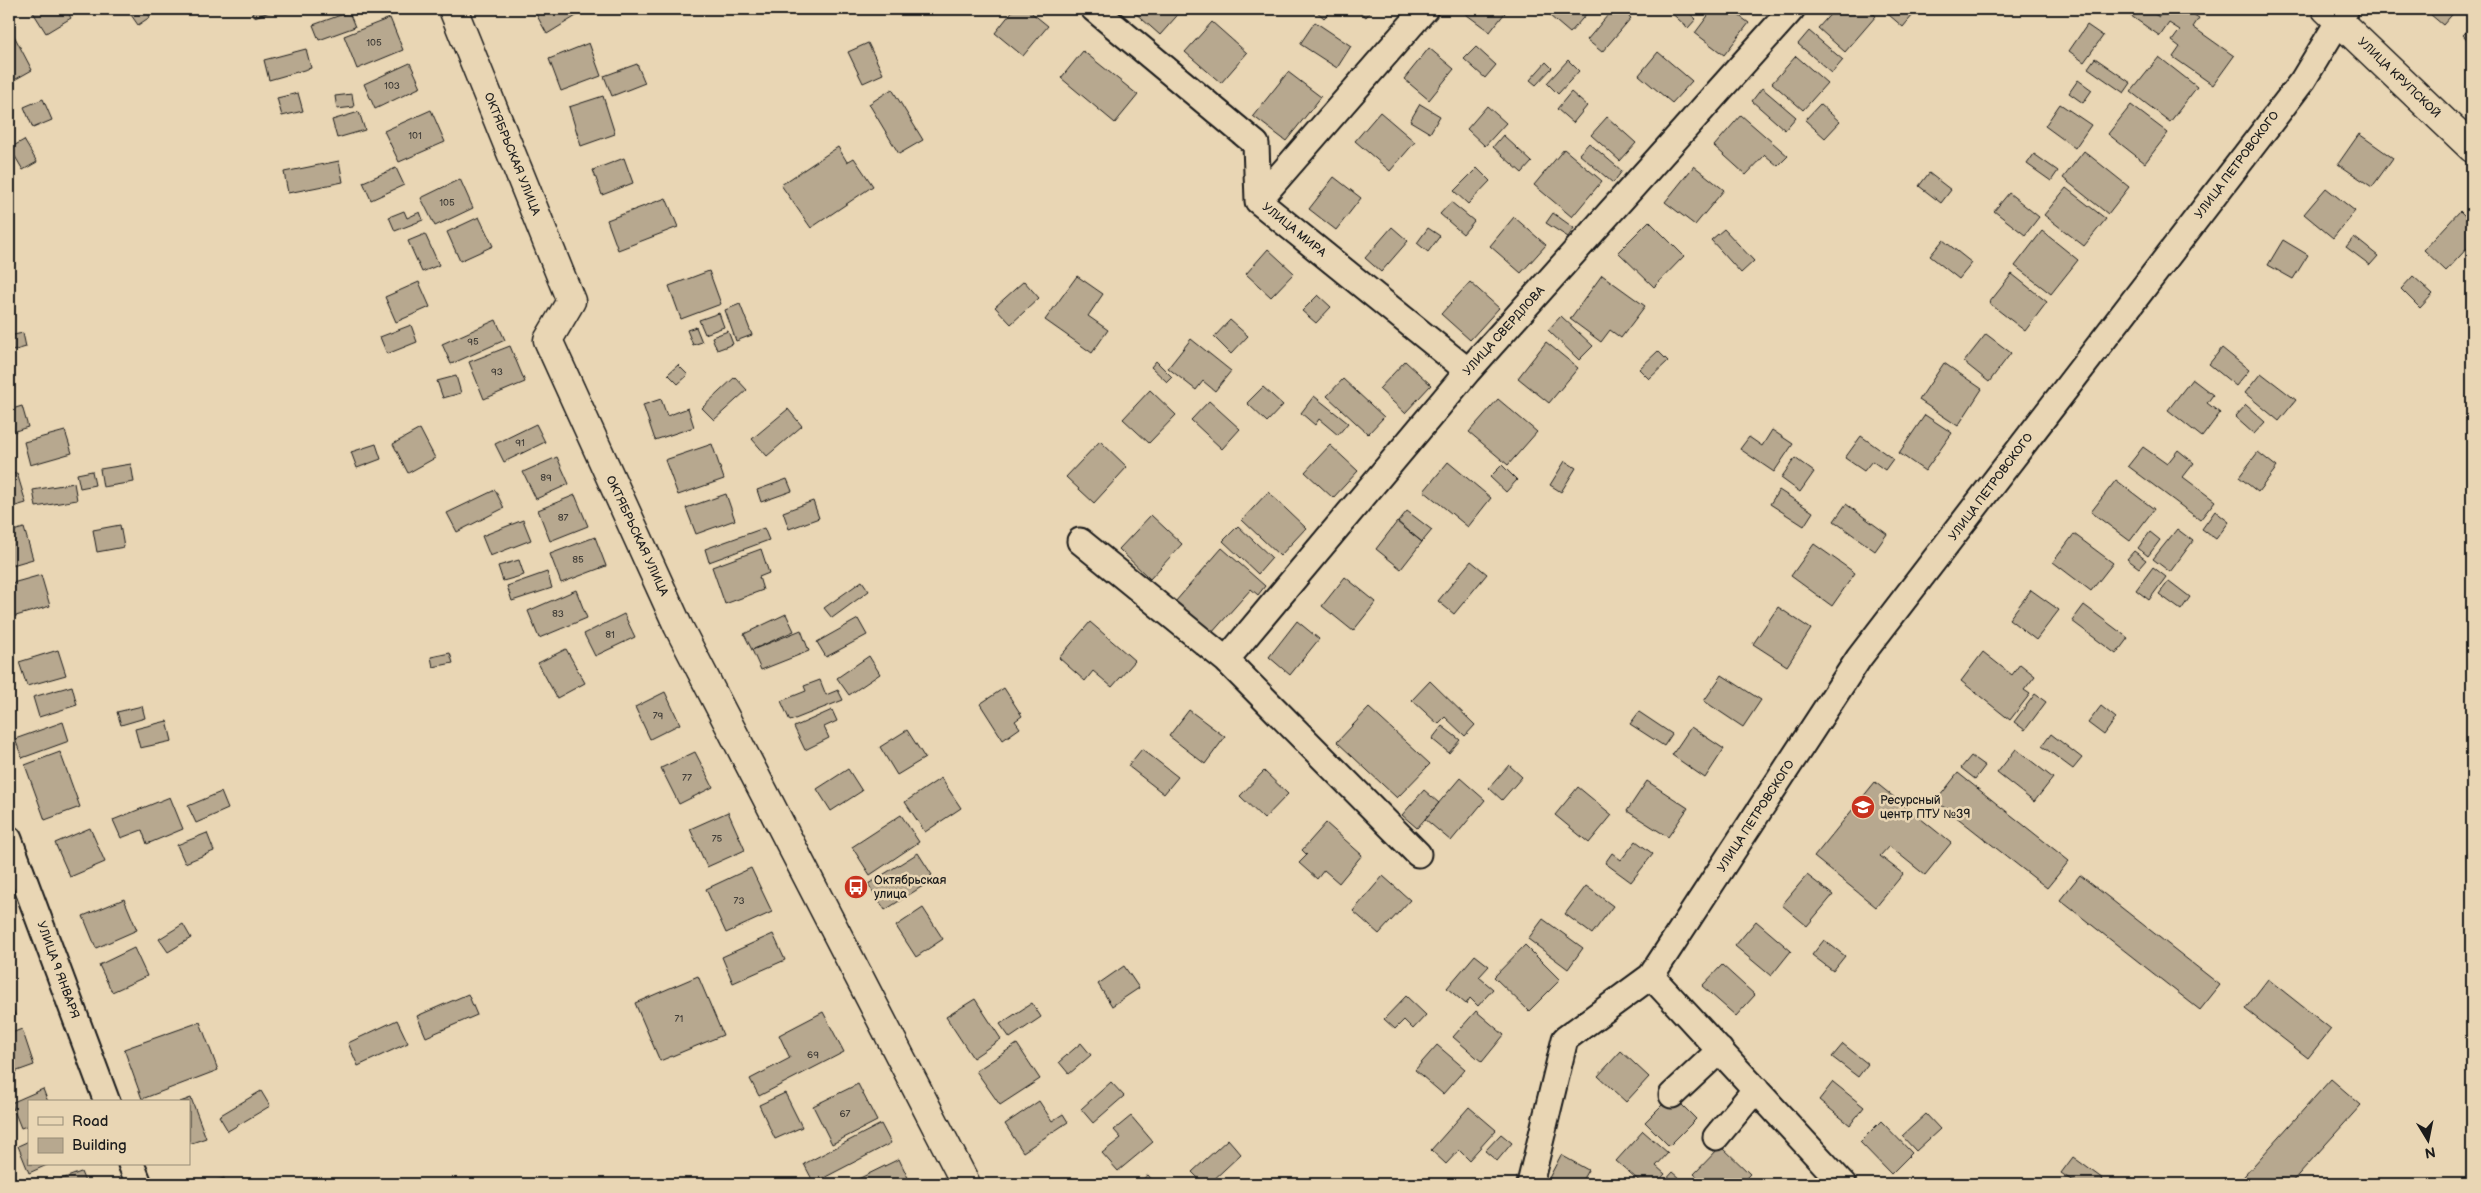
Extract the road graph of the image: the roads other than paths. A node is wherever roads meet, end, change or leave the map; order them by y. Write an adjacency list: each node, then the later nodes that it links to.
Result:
1 (453, 9): 21 (main road, ОКТЯБРЬСКАЯ УЛИЦА)
2 (1094, 9): 7 (street, УЛИЦА МИРА)
3 (1425, 9): 7 (street)
4 (1792, 9): 8 (street, УЛИЦА СВЕРДЛОВА)
5 (2337, 13): 6 (main road, УЛИЦА КРУПСКОЙ); 13 (street, УЛИЦА ПЕТРОВСКОГО)
6 (2472, 148)
7 (1258, 201): 8 (street, УЛИЦА МИРА)
8 (1468, 371): 10 (street, УЛИЦА СВЕРДЛОВА)
9 (1080, 541): 10 (street)
10 (1226, 660): 12 (street)
11 (9, 839): 17 (street, УЛИЦА 9 ЯНВАРЯ)
12 (1418, 854)
13 (1651, 976): 14 (street); 22 (street, УЛИЦА ПЕТРОВСКОГО)
14 (1720, 1050): 15 (street); 16 (street)
15 (1756, 1089): 18 (street); 23 (street)
16 (1672, 1095)
17 (106, 1100)
18 (1716, 1137)
19 (132, 1166): 20 (street)
20 (139, 1184)
21 (966, 1184)
22 (1530, 1184)
23 (1843, 1184)

